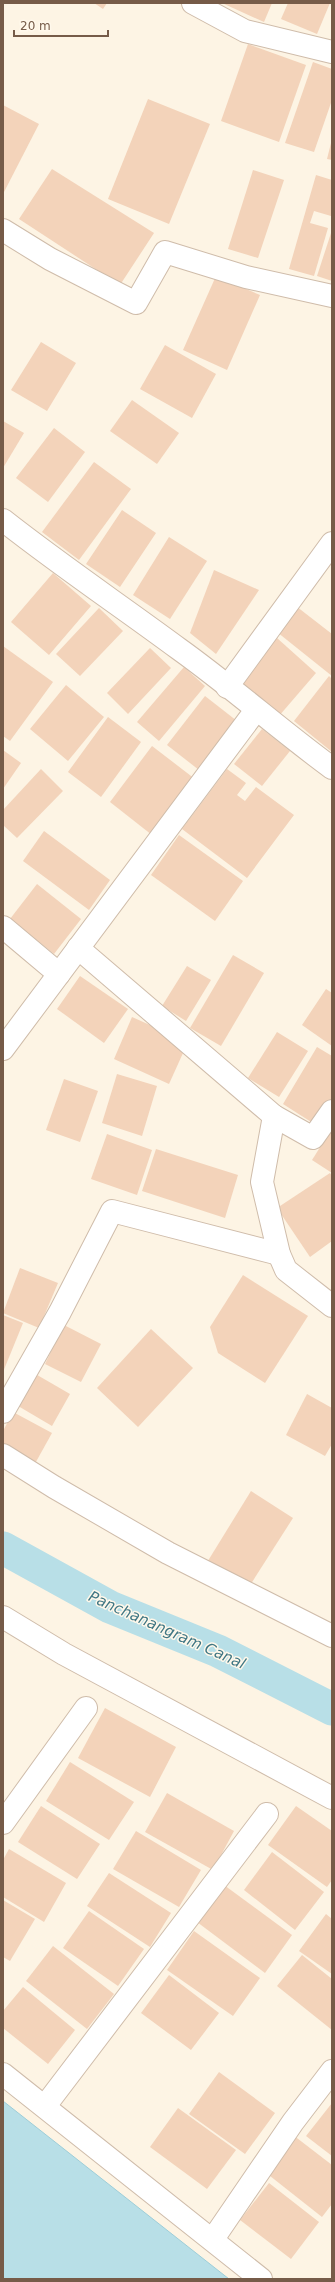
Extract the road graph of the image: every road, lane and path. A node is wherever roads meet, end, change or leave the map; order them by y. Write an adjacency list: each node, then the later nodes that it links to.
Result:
1 (193, 3): 2 (street)
2 (332, 52)
3 (3, 230): 4 (street)
4 (332, 296)
5 (3, 520): 7 (street)
6 (332, 543): 7 (street)
7 (227, 687): 8 (street)
8 (256, 710): 9 (street); 11 (street)
9 (332, 768)
10 (3, 927): 12 (street)
11 (78, 948): 12 (street); 15 (street)
12 (59, 974): 13 (street)
13 (3, 1050)
14 (332, 1111): 15 (street)
15 (274, 1116): 16 (street)
16 (279, 1254): 17 (street); 18 (street)
17 (331, 1303)
18 (3, 1412)
19 (3, 1455): 21 (street)
20 (3, 1617): 23 (street)
21 (332, 1636)
22 (86, 1708): 25 (street)
23 (332, 1798)
24 (267, 1814): 28 (street)
25 (3, 1823)
26 (332, 2071): 29 (street)
27 (3, 2074): 28 (street)
28 (45, 2106): 29 (street)
29 (213, 2239): 30 (street)
30 (261, 2279)

